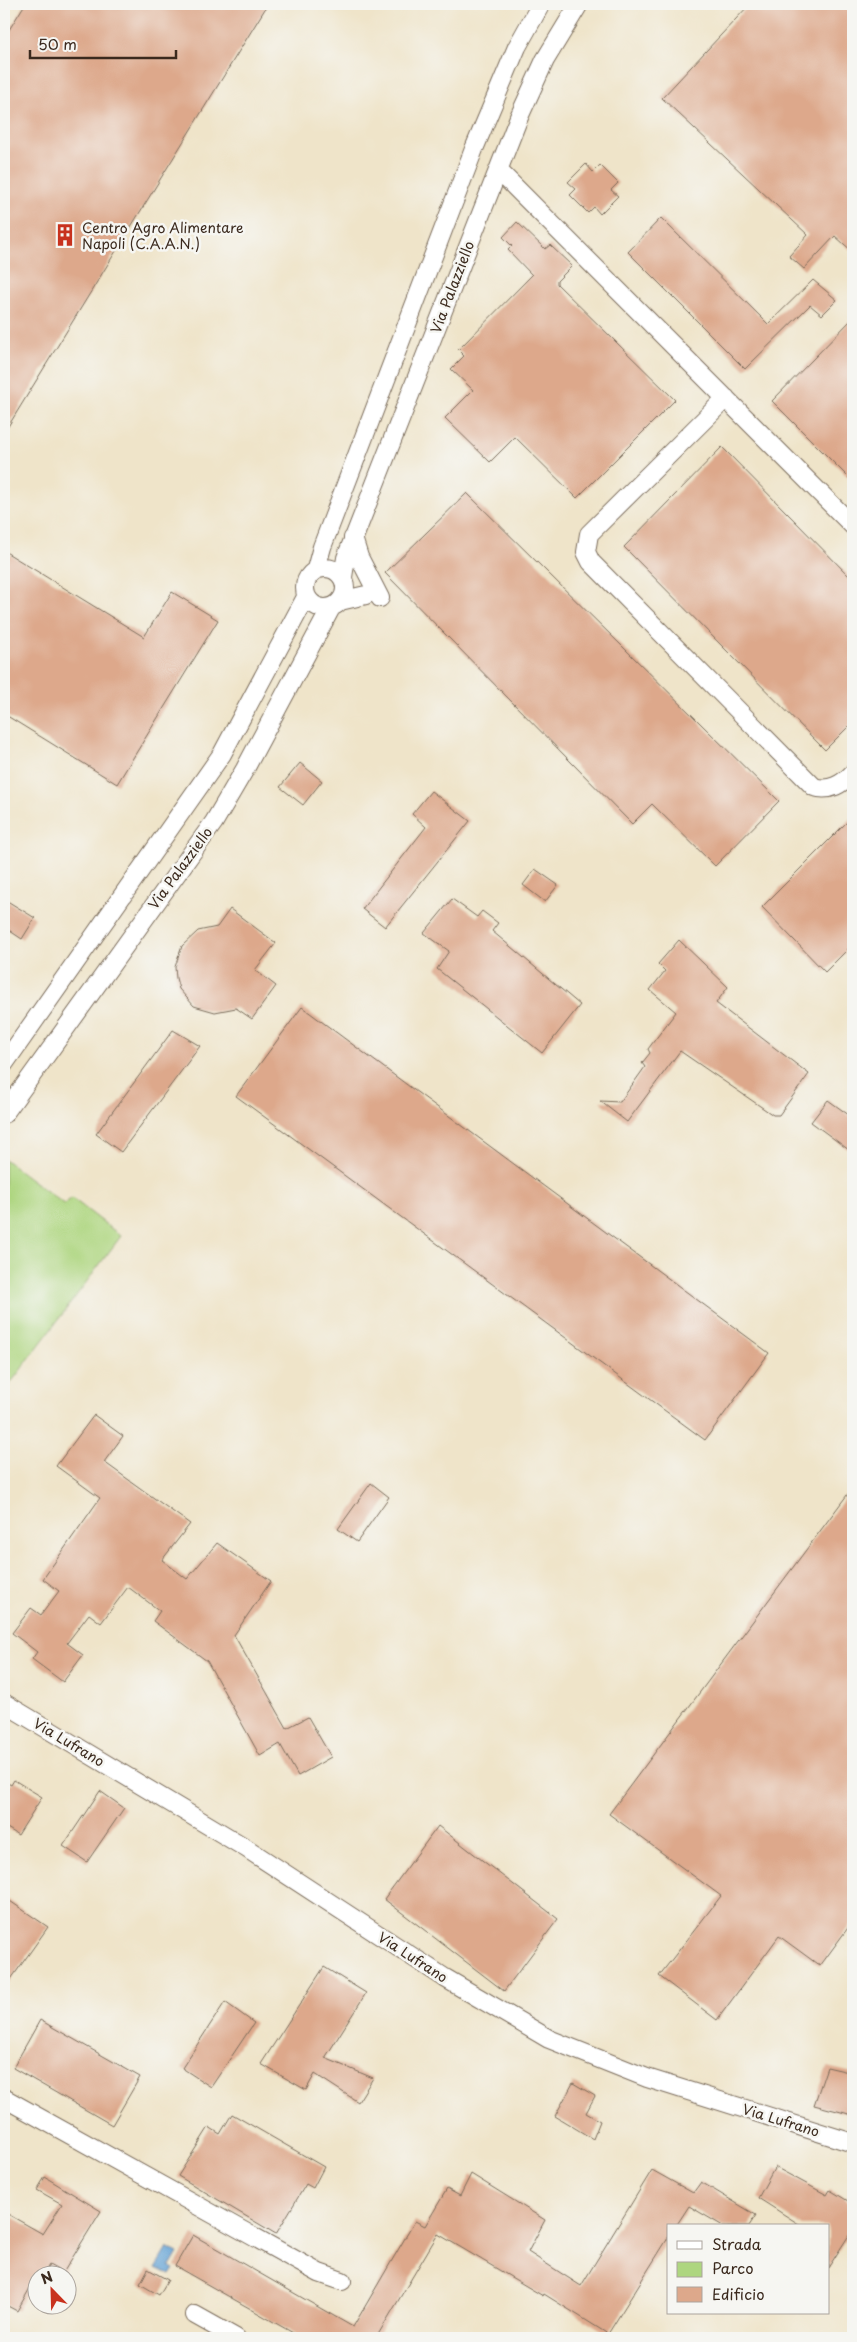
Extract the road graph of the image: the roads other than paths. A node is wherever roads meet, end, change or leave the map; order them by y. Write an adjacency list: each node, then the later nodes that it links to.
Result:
1 (540, 4): 7 (street, Via Palazziello)
2 (579, 4): 3 (street, Via Palazziello)
3 (498, 170): 4 (street); 6 (street, Via Palazziello)
4 (726, 398): 5 (street); 11 (street)
5 (853, 526)
6 (353, 538): 8 (street, Via Palazziello); 10 (street)
7 (316, 569): 8 (street); 9 (street)
8 (340, 594): 9 (street); 13 (street, Via Palazziello)
9 (306, 597): 12 (street)
10 (380, 598)
11 (853, 773)
12 (4, 1064)
13 (4, 1114)
14 (4, 1703): 16 (street, Via Lufrano)
15 (4, 2098): 17 (street)
16 (853, 2143)
17 (342, 2281)
18 (195, 2315): 19 (street)
19 (236, 2338)

